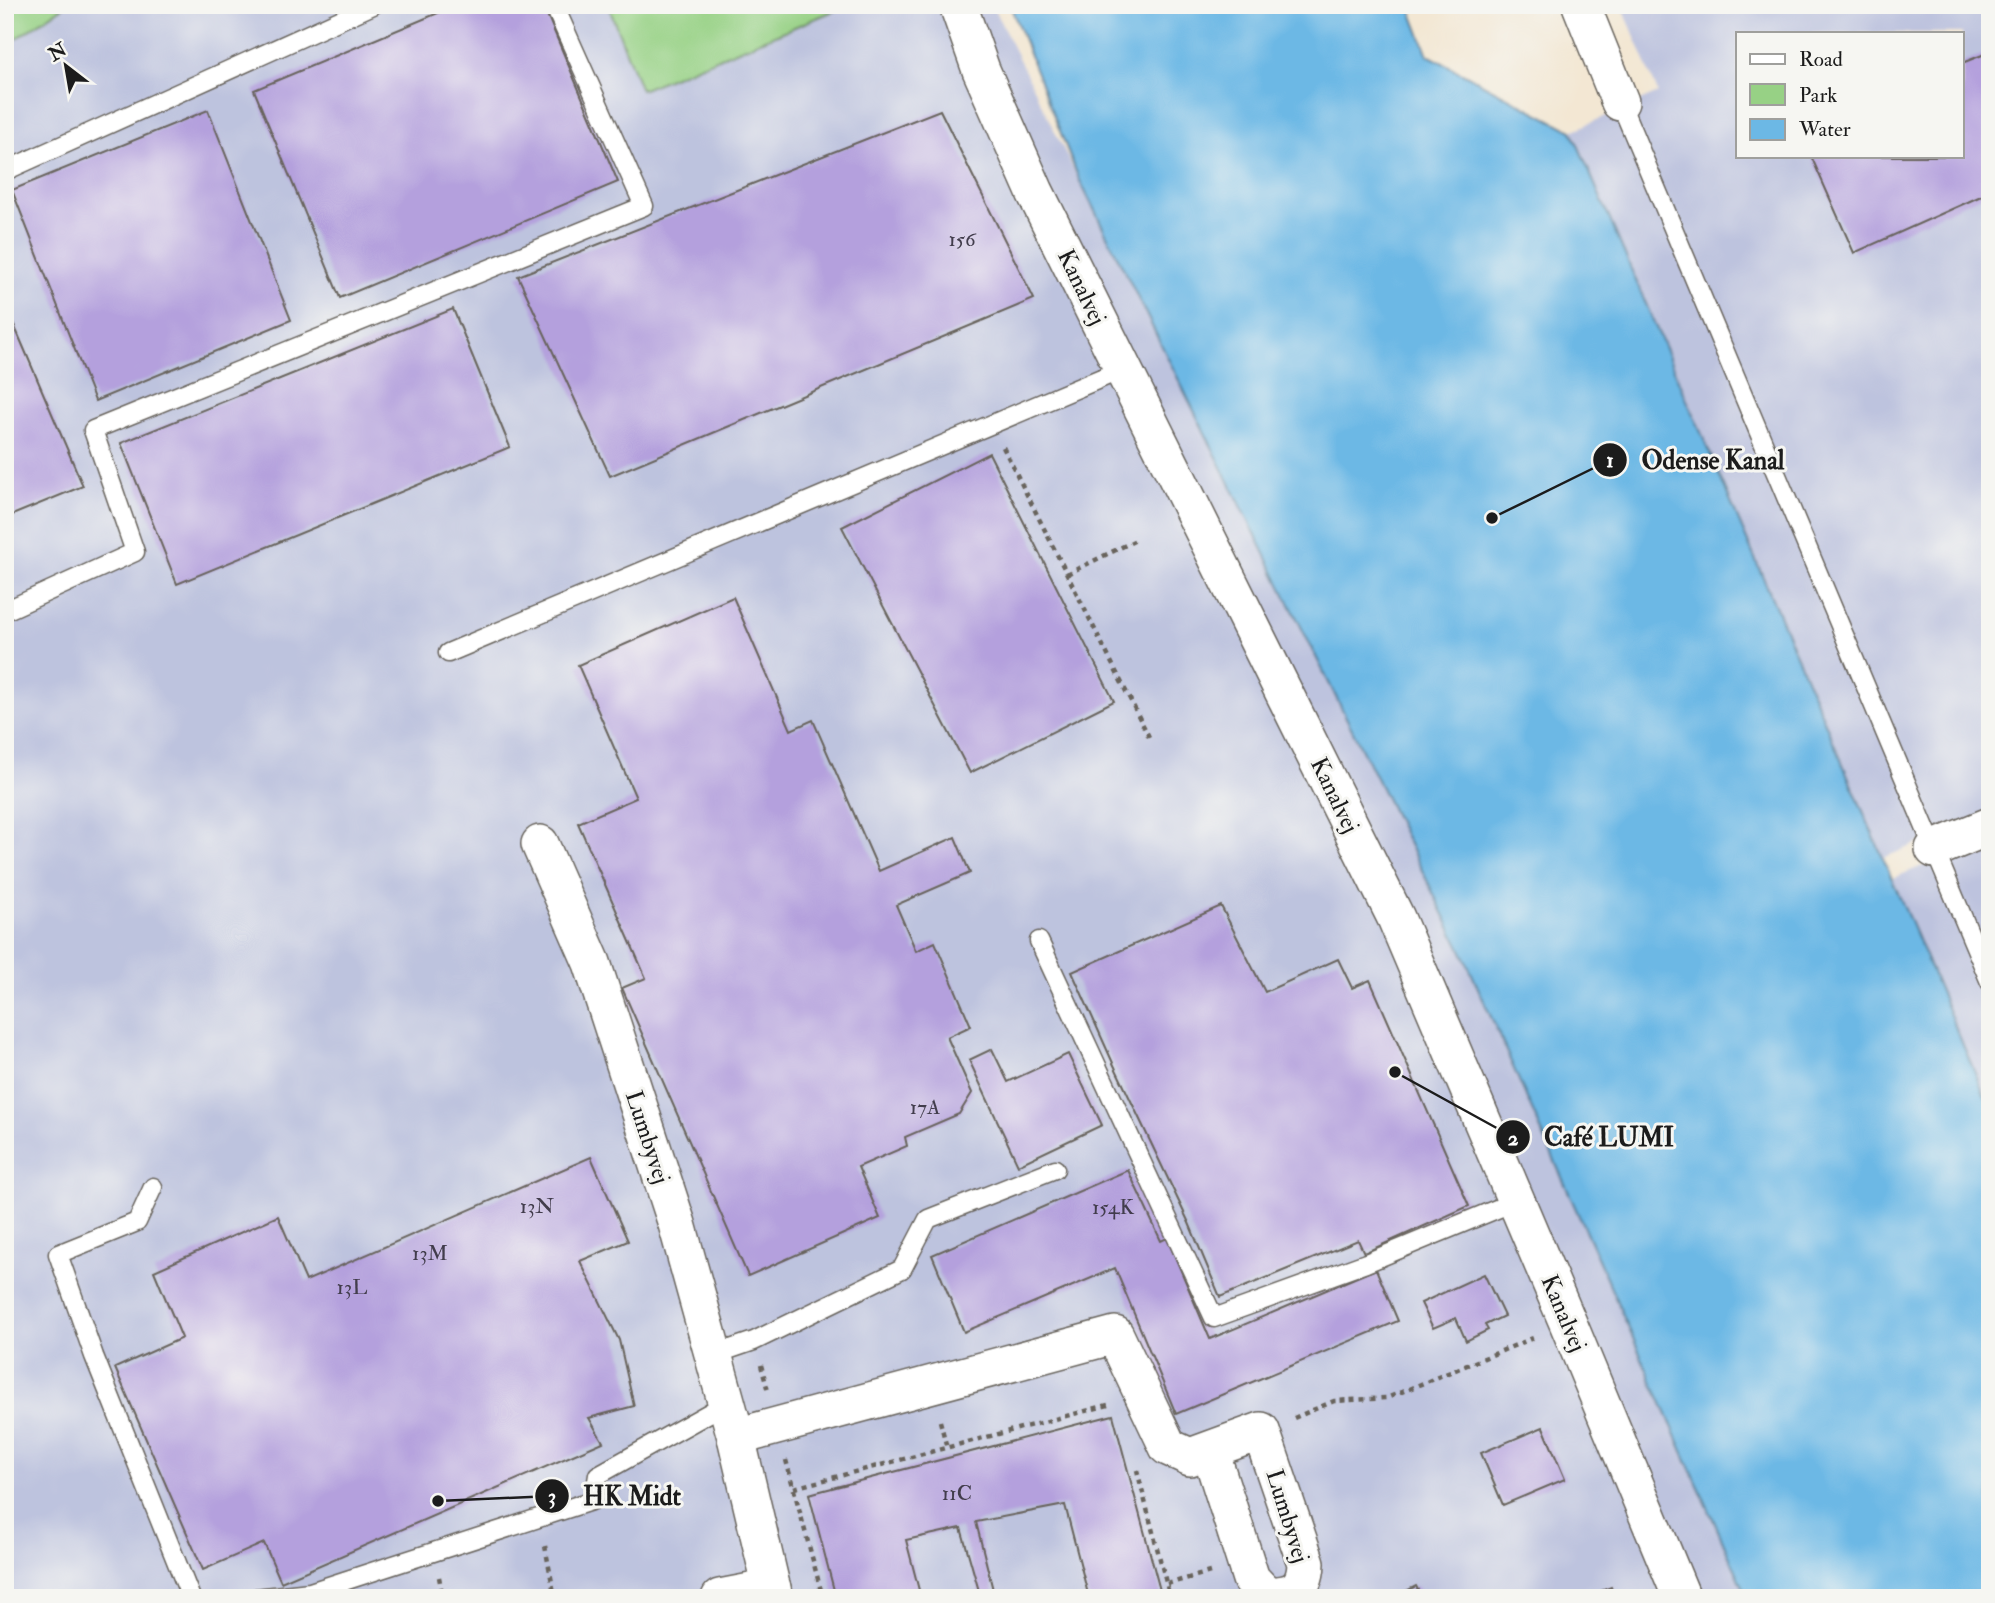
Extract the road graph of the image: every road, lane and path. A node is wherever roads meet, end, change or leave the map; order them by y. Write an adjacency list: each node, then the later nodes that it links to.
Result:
1 (373, 5): 6 (lane)
2 (554, 5): 11 (lane)
3 (958, 5): 7 (street, Kanalvej)
4 (1581, 5): 5 (street)
5 (1620, 102): 16 (lane)
6 (5, 170)
7 (1123, 369): 12 (lane); 21 (street, Kanalvej)
8 (1005, 452): 10 (path)
9 (1138, 539): 10 (path)
10 (1067, 574): 13 (path)
11 (5, 611)
12 (448, 653)
13 (1149, 737)
14 (1990, 826): 16 (street)
15 (540, 844): 23 (street, Lumbyvej)
16 (1934, 849): 18 (lane)
17 (1039, 941): 21 (lane)
18 (1990, 982)
19 (1055, 1169): 23 (lane)
20 (153, 1187): 31 (lane)
21 (1516, 1201): 22 (street, Kanalvej)
22 (1569, 1323): 26 (path); 37 (street, Kanalvej)
23 (713, 1355): 25 (street, Lumbyvej)
24 (1119, 1402): 35 (path)
25 (731, 1420): 27 (street); 29 (lane); 30 (street, Lumbyvej)
26 (1261, 1432): 27 (street); 27 (street, Lumbyvej)
27 (1210, 1450)
28 (1136, 1467): 36 (path)
29 (539, 1518): 32 (lane); 33 (path)
30 (773, 1593): 34 (street, Lumbyvej)
31 (191, 1598)
32 (256, 1598)
33 (555, 1598)
34 (720, 1598)
35 (823, 1598)
36 (1170, 1598)
37 (1682, 1598)

